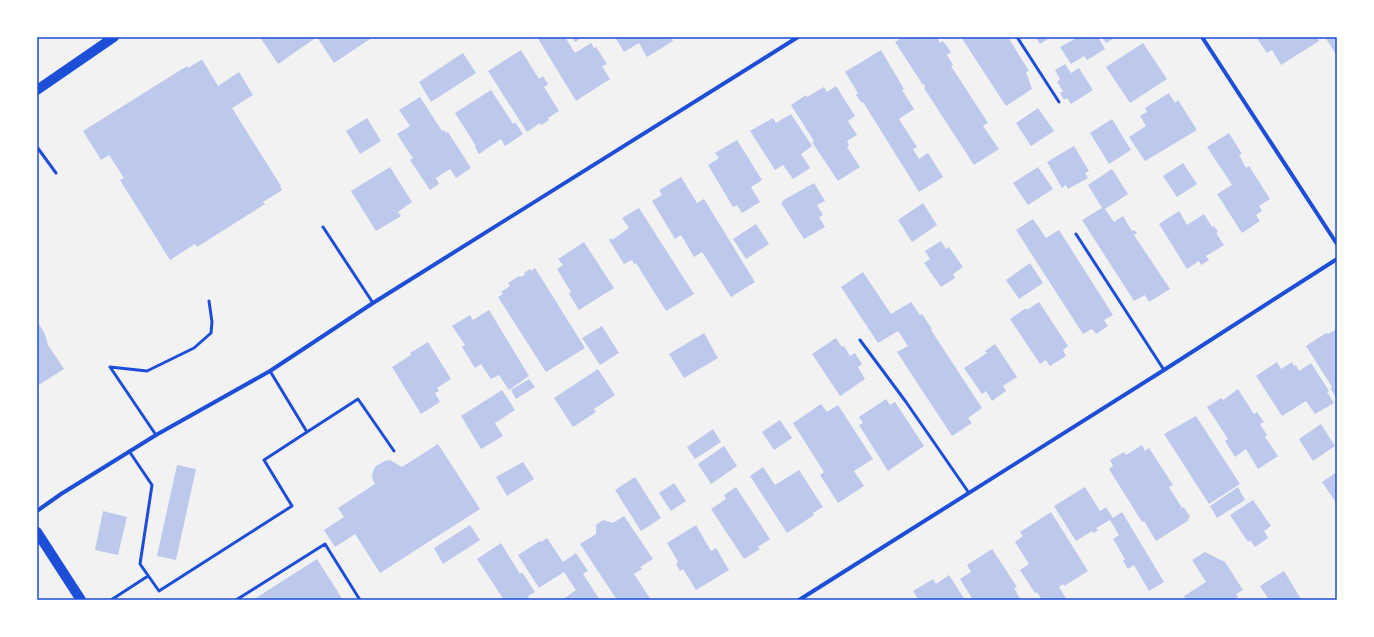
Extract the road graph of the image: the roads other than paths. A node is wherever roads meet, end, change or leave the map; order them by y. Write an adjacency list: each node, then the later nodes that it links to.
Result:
1 (114, 37): 5 (main road)
2 (798, 37): 14 (street)
3 (1017, 37): 6 (lane)
4 (1202, 37): 11 (street)
5 (37, 90)
6 (1059, 102)
7 (37, 147): 8 (lane)
8 (56, 174)
9 (323, 227): 14 (lane)
10 (1076, 234): 16 (lane)
11 (1337, 244)
12 (1337, 259): 16 (street)
13 (210, 301): 19 (lane)
14 (372, 304): 17 (street)
15 (860, 340): 22 (lane)
16 (1164, 370): 22 (street)
17 (270, 371): 18 (lane); 19 (street)
18 (307, 432): 21 (lane); 25 (lane)
19 (156, 435): 20 (street)
20 (129, 451): 23 (street); 25 (lane)
21 (394, 452)
22 (969, 493): 30 (street)
23 (37, 511)
24 (37, 532): 26 (main road)
25 (148, 576): 27 (lane)
26 (81, 600)
27 (111, 600)
28 (236, 600): 29 (lane)
29 (360, 600)
30 (799, 600)

